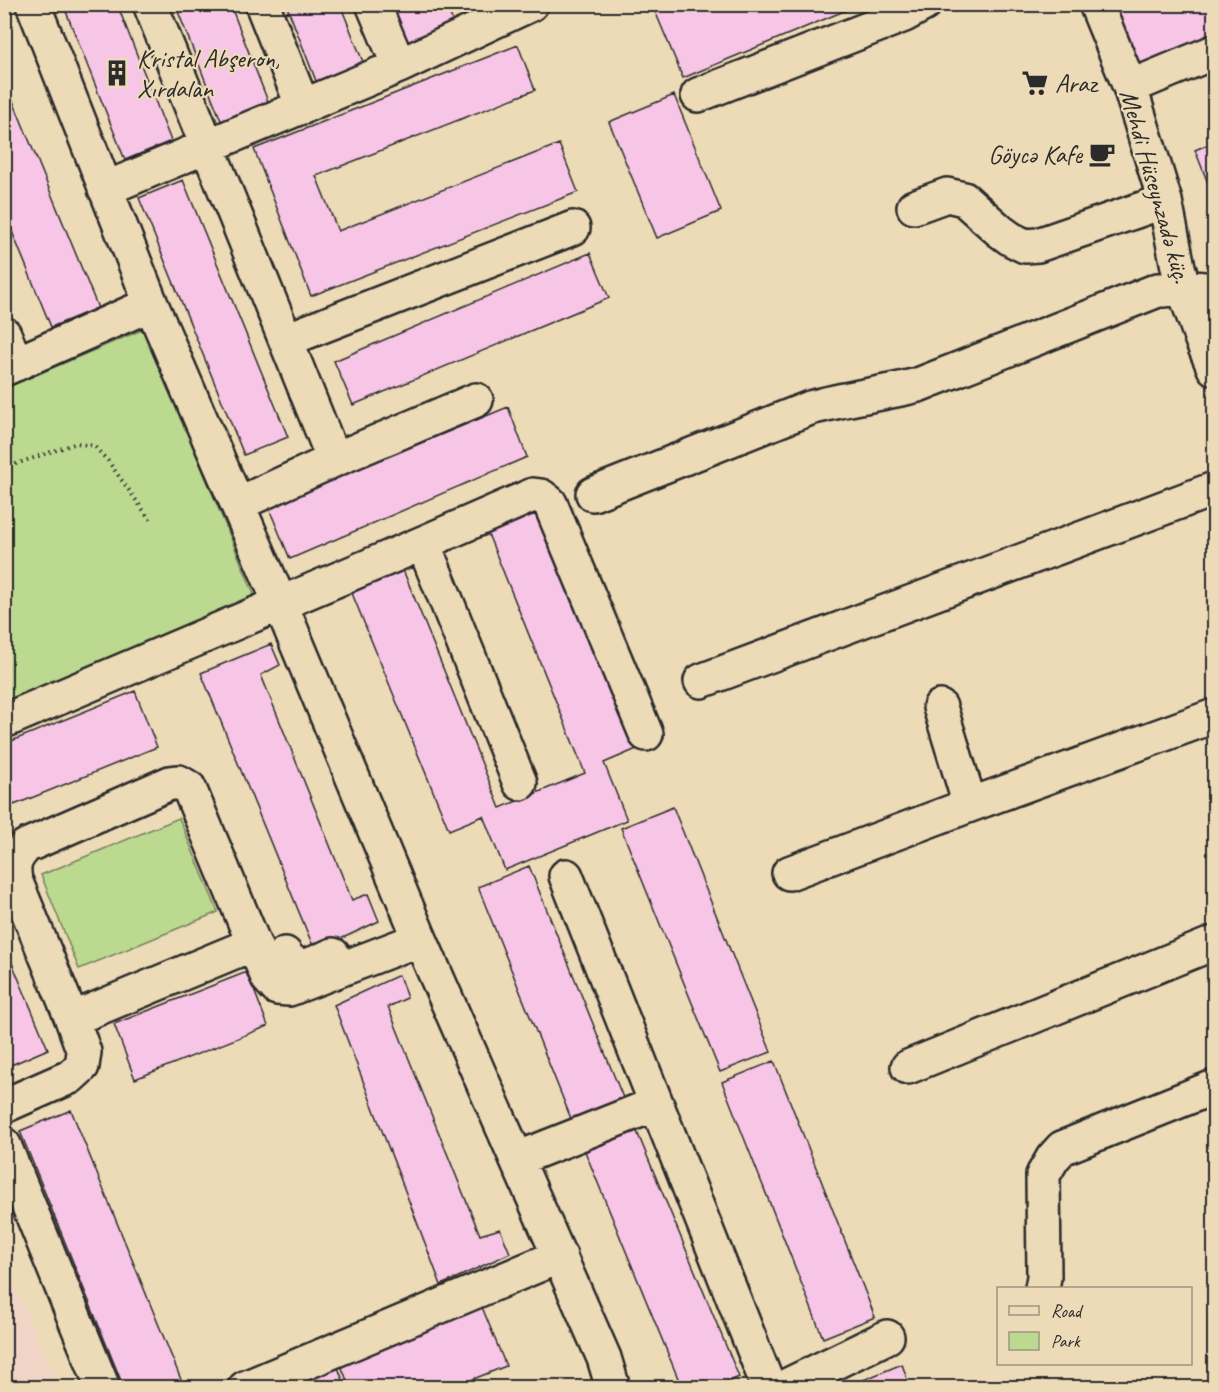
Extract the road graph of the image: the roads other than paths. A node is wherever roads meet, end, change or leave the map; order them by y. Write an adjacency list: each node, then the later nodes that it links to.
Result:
1 (33, 4): 15 (street)
2 (150, 4): 14 (street)
3 (262, 4): 13 (street)
4 (373, 4): 10 (street)
5 (531, 4): 8 (street)
6 (924, 4): 12 (street)
7 (1096, 4): 11 (street, Mehdi Hüseynzadə küç.)
8 (472, 17): 10 (street)
9 (1215, 52): 11 (street)
10 (399, 66): 13 (street)
11 (1130, 87): 16 (street, Mehdi Hüseynzadə küç.)
12 (698, 95)
13 (303, 107): 14 (street)
14 (208, 146): 15 (street); 21 (street)
15 (105, 189): 20 (street)
16 (1165, 201): 17 (street); 19 (street, Mehdi Hüseynzadə küç.)
17 (914, 207)
18 (573, 228): 21 (street)
19 (1199, 290): 23 (street, Mehdi Hüseynzadə küç.); 27 (street)
20 (151, 304): 22 (street); 28 (street)
21 (286, 340): 25 (street)
22 (8, 356)
23 (1215, 368)
24 (476, 400): 25 (street)
25 (334, 460): 28 (street)
26 (1215, 489): 31 (street)
27 (593, 494)
28 (238, 504): 30 (street)
29 (423, 543): 30 (street); 35 (street); 36 (street)
30 (280, 603): 34 (street); 40 (street)
31 (701, 681)
32 (940, 707): 37 (street)
33 (1215, 716): 37 (street)
34 (4, 721)
35 (646, 735)
36 (520, 783)
37 (970, 805): 38 (street)
38 (789, 873)
39 (566, 876): 47 (street)
40 (416, 931): 42 (street); 43 (street); 50 (street)
41 (1215, 943): 45 (street)
42 (253, 944): 44 (street); 44 (street)
43 (285, 954)
44 (72, 1019): 48 (street)
45 (908, 1066)
46 (1215, 1087): 52 (street)
47 (656, 1104): 50 (street); 57 (street)
48 (4, 1106)
49 (4, 1145): 54 (street)
50 (517, 1159): 51 (street)
51 (560, 1256): 55 (street); 56 (street)
52 (1042, 1287)
53 (887, 1336): 58 (street)
54 (103, 1388)
55 (245, 1388)
56 (613, 1388)
57 (769, 1388)
58 (782, 1388)

